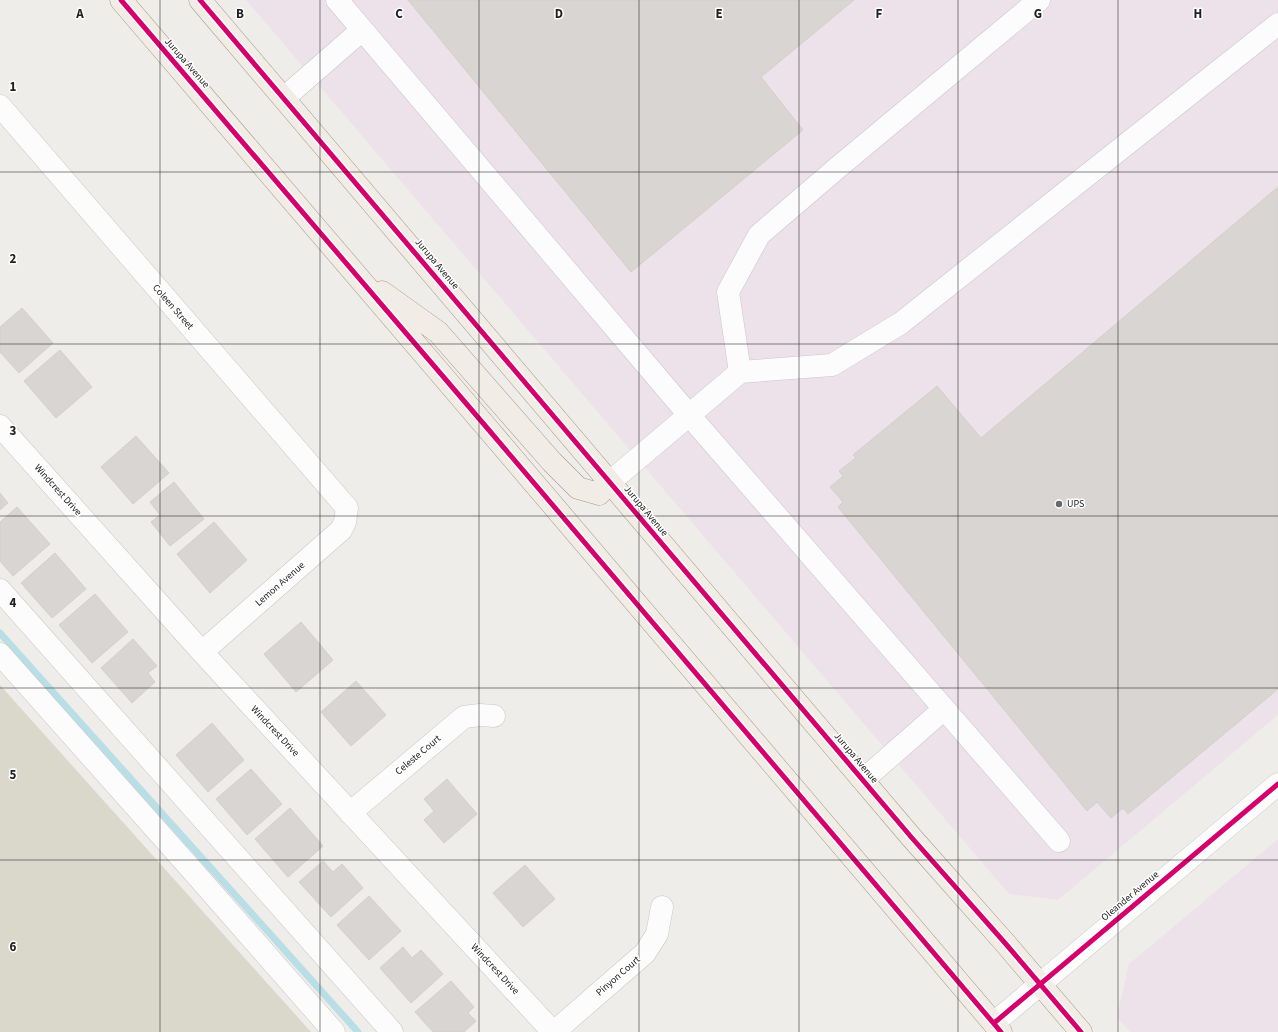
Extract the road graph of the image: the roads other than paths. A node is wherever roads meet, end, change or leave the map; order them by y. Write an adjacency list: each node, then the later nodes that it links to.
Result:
1 (121, 0): 9 (main road, Jurupa Avenue)
2 (200, 0): 7 (main road, Jurupa Avenue)
3 (336, 0): 6 (street)
4 (1039, 0): 10 (street)
5 (1278, 24): 10 (street)
6 (362, 30): 7 (street); 11 (street)
7 (284, 98): 13 (main road, Jurupa Avenue)
8 (0, 106): 14 (street, Coleen Street)
9 (355, 273): 13 (main road); 26 (main road, Jurupa Avenue)
10 (740, 372): 11 (street)
11 (689, 415): 13 (street); 18 (street)
12 (0, 426): 16 (street, Windcrest Drive)
13 (610, 482): 20 (main road, Jurupa Avenue)
14 (347, 508): 16 (street, Lemon Avenue)
15 (0, 590): 28 (street)
16 (202, 652): 22 (street, Windcrest Drive)
17 (0, 654): 27 (street)
18 (944, 709): 20 (street); 23 (street)
19 (494, 716): 22 (street, Celeste Court)
20 (864, 780): 25 (main road, Jurupa Avenue)
21 (1278, 784): 25 (street, Oleander Avenue)
22 (350, 813): 29 (street, Windcrest Drive)
23 (1059, 841)
24 (662, 907): 29 (street, Pinyon Court)
25 (1040, 984): 26 (street, Oleander Avenue); 30 (main road, Jurupa Avenue)
26 (998, 1028)
27 (334, 1032)
28 (392, 1032)
29 (554, 1032)
30 (1081, 1032)

